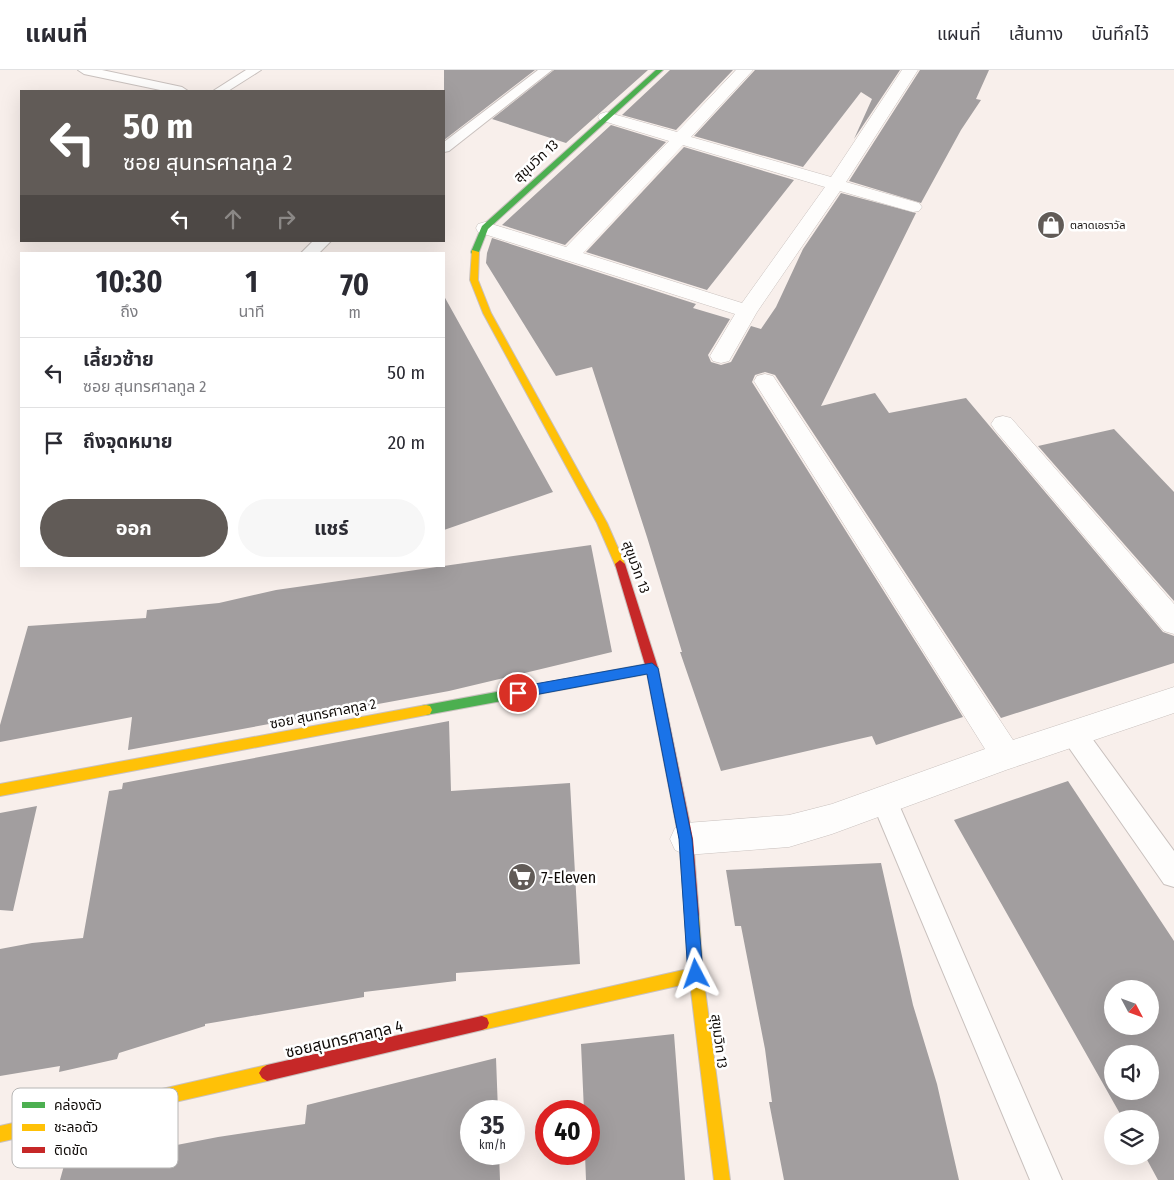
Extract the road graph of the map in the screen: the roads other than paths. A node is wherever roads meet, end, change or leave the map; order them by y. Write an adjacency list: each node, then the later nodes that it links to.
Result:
1 (84, 70): 7 (lane)
2 (255, 70): 8 (lane)
3 (546, 70): 11 (lane)
4 (660, 70): 9 (street, สุขุมวิท 13)
5 (745, 70): 10 (street)
6 (910, 70): 12 (street)
7 (177, 90)
8 (221, 90)
9 (606, 117): 10 (street); 14 (street, สุขุมวิท 13)
10 (679, 139): 12 (street); 17 (street)
11 (445, 147)
12 (835, 185): 13 (street); 18 (street)
13 (913, 207)
14 (485, 228): 17 (street); 23 (street, สุขุมวิท 13)
15 (322, 242): 16 (lane)
16 (310, 252)
17 (570, 255): 18 (street)
18 (747, 311): 19 (street)
19 (721, 356)
20 (765, 381): 26 (street)
21 (1003, 424): 22 (street)
22 (1174, 623)
23 (652, 668): 27 (street, ซอย สุนทรศาลทูล 2); 29 (street, สุขุมวิท 13)
24 (1174, 700): 25 (street)
25 (1074, 734): 26 (street); 30 (lane)
26 (1006, 756): 28 (street)
27 (0, 790)
28 (884, 800): 29 (street); 34 (lane)
29 (686, 839): 31 (street, สุขุมวิท 13)
30 (1174, 874)
31 (696, 974): 32 (street, ซอยสุนทรศาลทูล 4); 33 (street, สุขุมวิท 13)
32 (178, 1093)
33 (722, 1180)
34 (1046, 1180)

